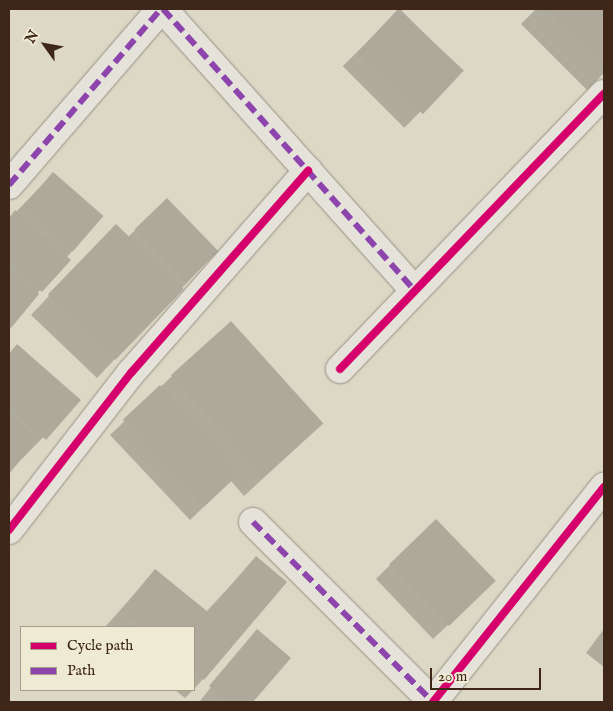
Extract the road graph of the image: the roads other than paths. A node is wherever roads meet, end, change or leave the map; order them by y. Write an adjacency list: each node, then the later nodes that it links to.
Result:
1 (162, 9): 3 (street); 4 (street)
2 (604, 94): 5 (street)
3 (308, 171): 5 (street); 9 (street)
4 (9, 186)
5 (414, 290): 6 (street)
6 (340, 369)
7 (604, 487): 10 (street)
8 (253, 522): 10 (street)
9 (9, 530)
10 (433, 702)

